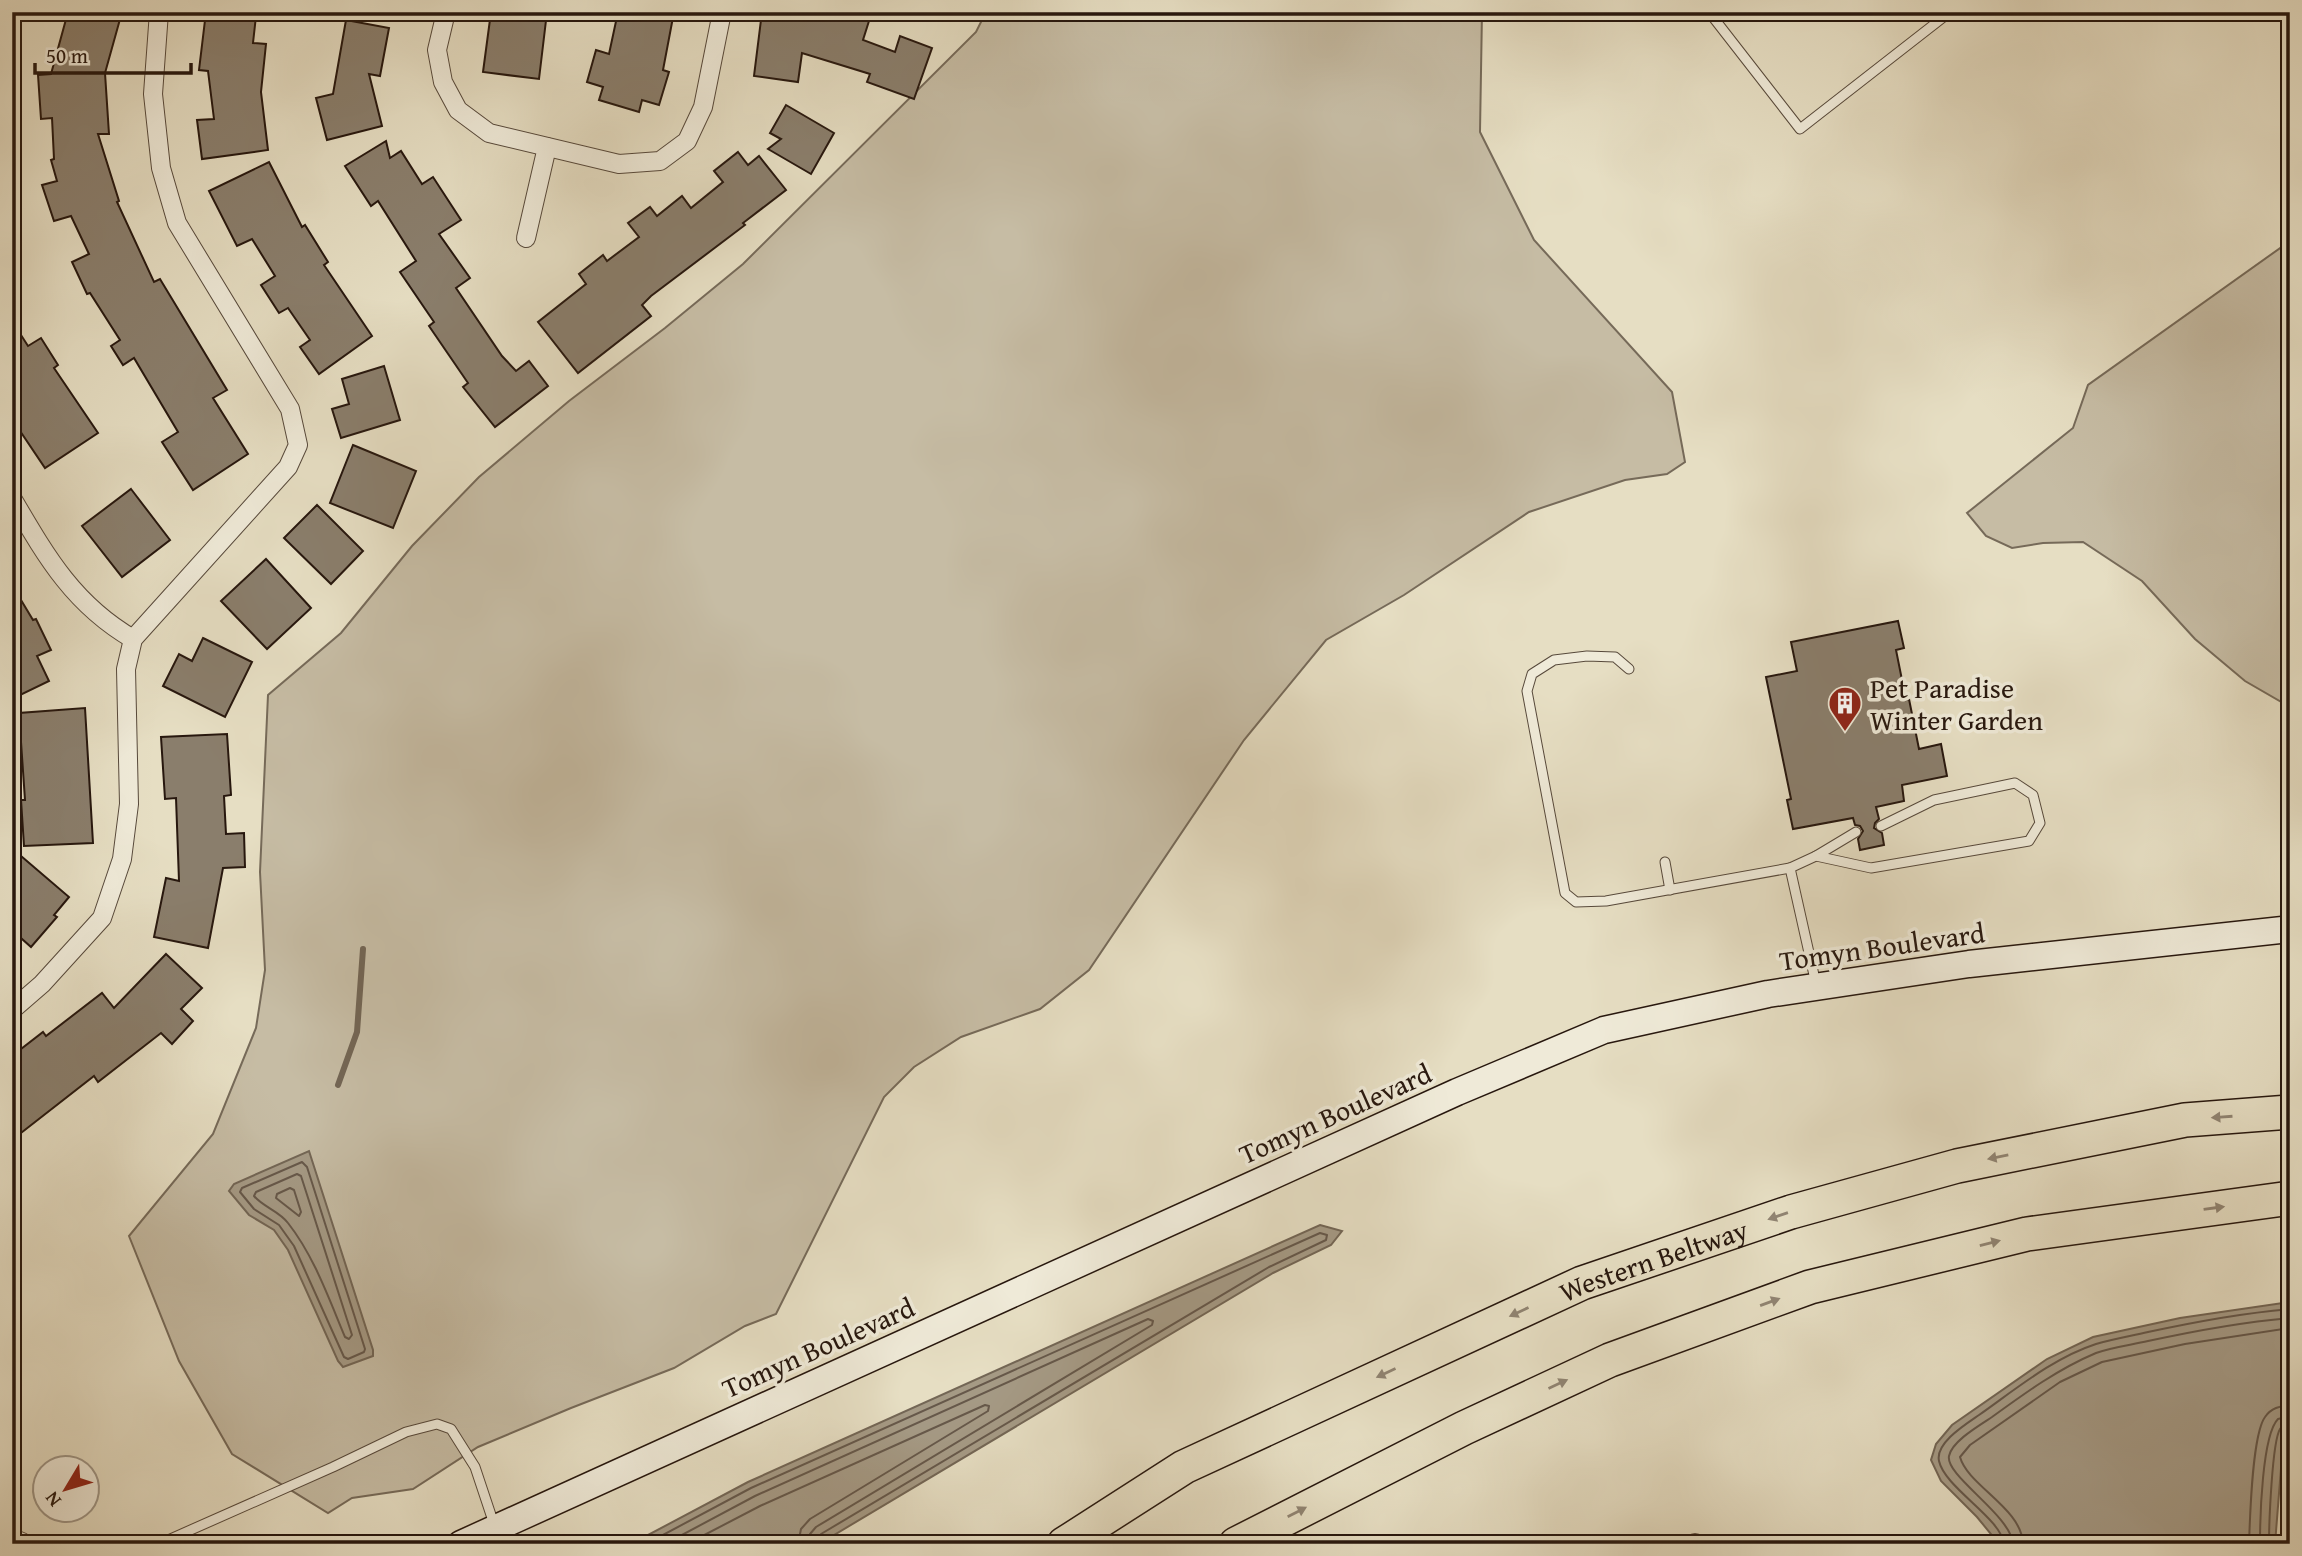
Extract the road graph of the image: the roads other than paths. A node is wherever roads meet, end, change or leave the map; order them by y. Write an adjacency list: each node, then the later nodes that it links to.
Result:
1 (159, 12): 9 (street)
2 (446, 12): 6 (street)
3 (722, 12): 6 (street)
4 (1709, 12): 5 (lane)
5 (1950, 12)
6 (547, 147): 7 (street)
7 (526, 238)
8 (12, 498): 9 (street)
9 (133, 639): 19 (street)
10 (1629, 669): 16 (lane)
11 (1881, 827): 13 (lane)
12 (1856, 832): 13 (lane)
13 (1816, 856): 15 (lane)
14 (1665, 862): 16 (lane)
15 (1790, 868): 16 (lane); 18 (lane)
16 (1670, 890)
17 (2290, 929): 18 (street, Tomyn Boulevard)
18 (1817, 986): 24 (street, Tomyn Boulevard)
19 (12, 1010)
20 (2290, 1112): 22 (highway, Western Beltway, one-way to 22)
21 (2290, 1198): 30 (highway, one-way to 21)
22 (1184, 1467): 28 (highway); 29 (highway, Western Beltway)
23 (12, 1534): 25 (lane)
24 (499, 1536): 26 (lane); 27 (street, Tomyn Boulevard)
25 (27, 1544)
26 (159, 1544)
27 (461, 1544)
28 (1055, 1544)
29 (1064, 1544)
30 (1236, 1544)

